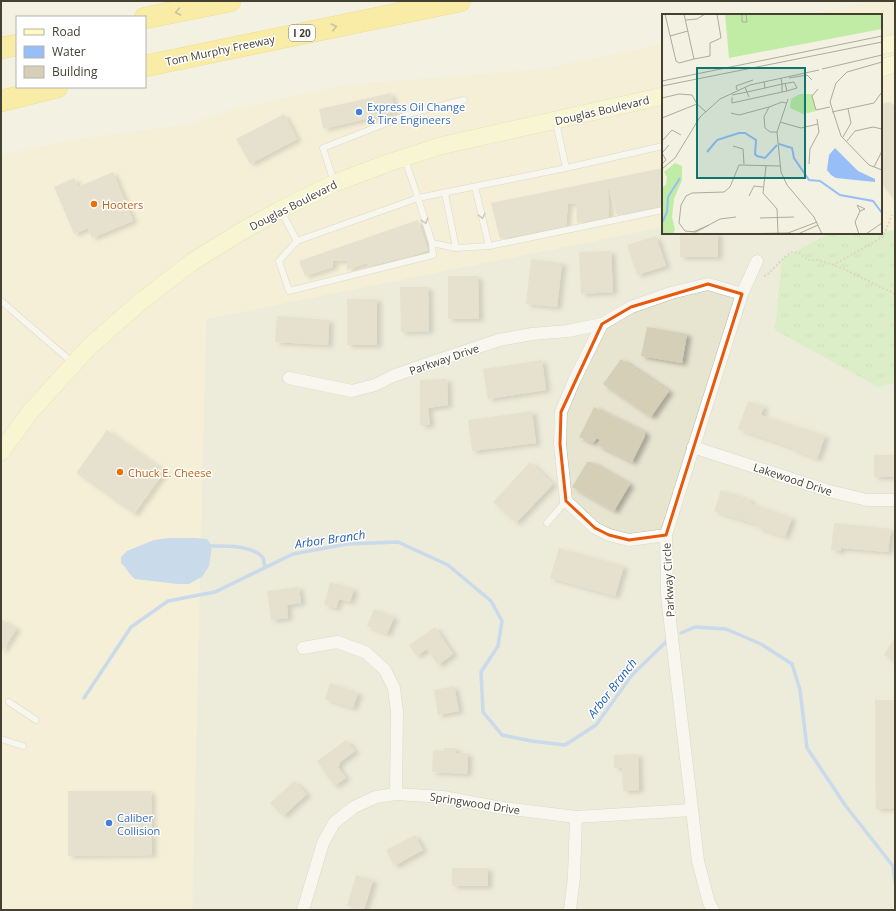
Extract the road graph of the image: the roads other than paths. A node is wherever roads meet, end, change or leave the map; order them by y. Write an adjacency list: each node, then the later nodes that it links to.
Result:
1 (230, 1): 3 (highway, one-way to 3)
2 (460, 1): 9 (highway, Tom Murphy Freeway / I 20, one-way to 2)
3 (146, 18)
4 (895, 43): 6 (main road)
5 (16, 45): 7 (highway)
6 (882, 46)
7 (1, 48)
8 (895, 64): 10 (main road)
9 (146, 66)
10 (882, 68)
11 (35, 88): 13 (highway)
12 (53, 88): 16 (highway)
13 (1, 95)
14 (662, 96): 17 (main road, Douglas Boulevard)
15 (464, 100): 21 (lane)
16 (1, 101)
17 (556, 120): 19 (main road, Douglas Boulevard); 20 (lane)
18 (662, 146): 20 (lane)
19 (404, 157): 21 (main road, Douglas Boulevard); 24 (lane)
20 (566, 168): 22 (lane)
21 (334, 184): 25 (main road, Douglas Boulevard)
22 (475, 187): 23 (lane); 29 (lane, one-way to 29)
23 (444, 193): 24 (lane); 30 (lane)
24 (418, 198): 27 (lane); 28 (lane, one-way to 28)
25 (280, 210): 27 (lane); 35 (main road, Douglas Boulevard)
26 (662, 210): 29 (lane)
27 (297, 241): 28 (lane)
28 (432, 244): 30 (lane)
29 (489, 246): 30 (lane)
30 (456, 248)
31 (757, 261): 32 (street, Parkway Circle)
32 (742, 294): 34 (street, Parkway Drive); 37 (street, Parkway Circle)
33 (1, 302): 35 (lane)
34 (602, 324): 36 (street, Parkway Drive); 40 (street)
35 (74, 364): 38 (main road, Douglas Boulevard)
36 (289, 378)
37 (693, 447): 39 (street, Lakewood Drive); 42 (street, Parkway Circle)
38 (1, 452)
39 (895, 500)
40 (566, 501): 41 (lane); 42 (street)
41 (547, 523)
42 (666, 535): 49 (street, Parkway Circle)
43 (303, 648): 48 (street)
44 (9, 702): 45 (lane)
45 (36, 720)
46 (1, 739): 47 (lane)
47 (23, 746)
48 (396, 794): 50 (street, Springwood Drive); 51 (street, Springwood Drive)
49 (692, 810): 50 (street, Springwood Drive); 53 (street, Parkway Circle)
50 (576, 817): 52 (street)
51 (303, 910)
52 (570, 910)
53 (714, 910)

